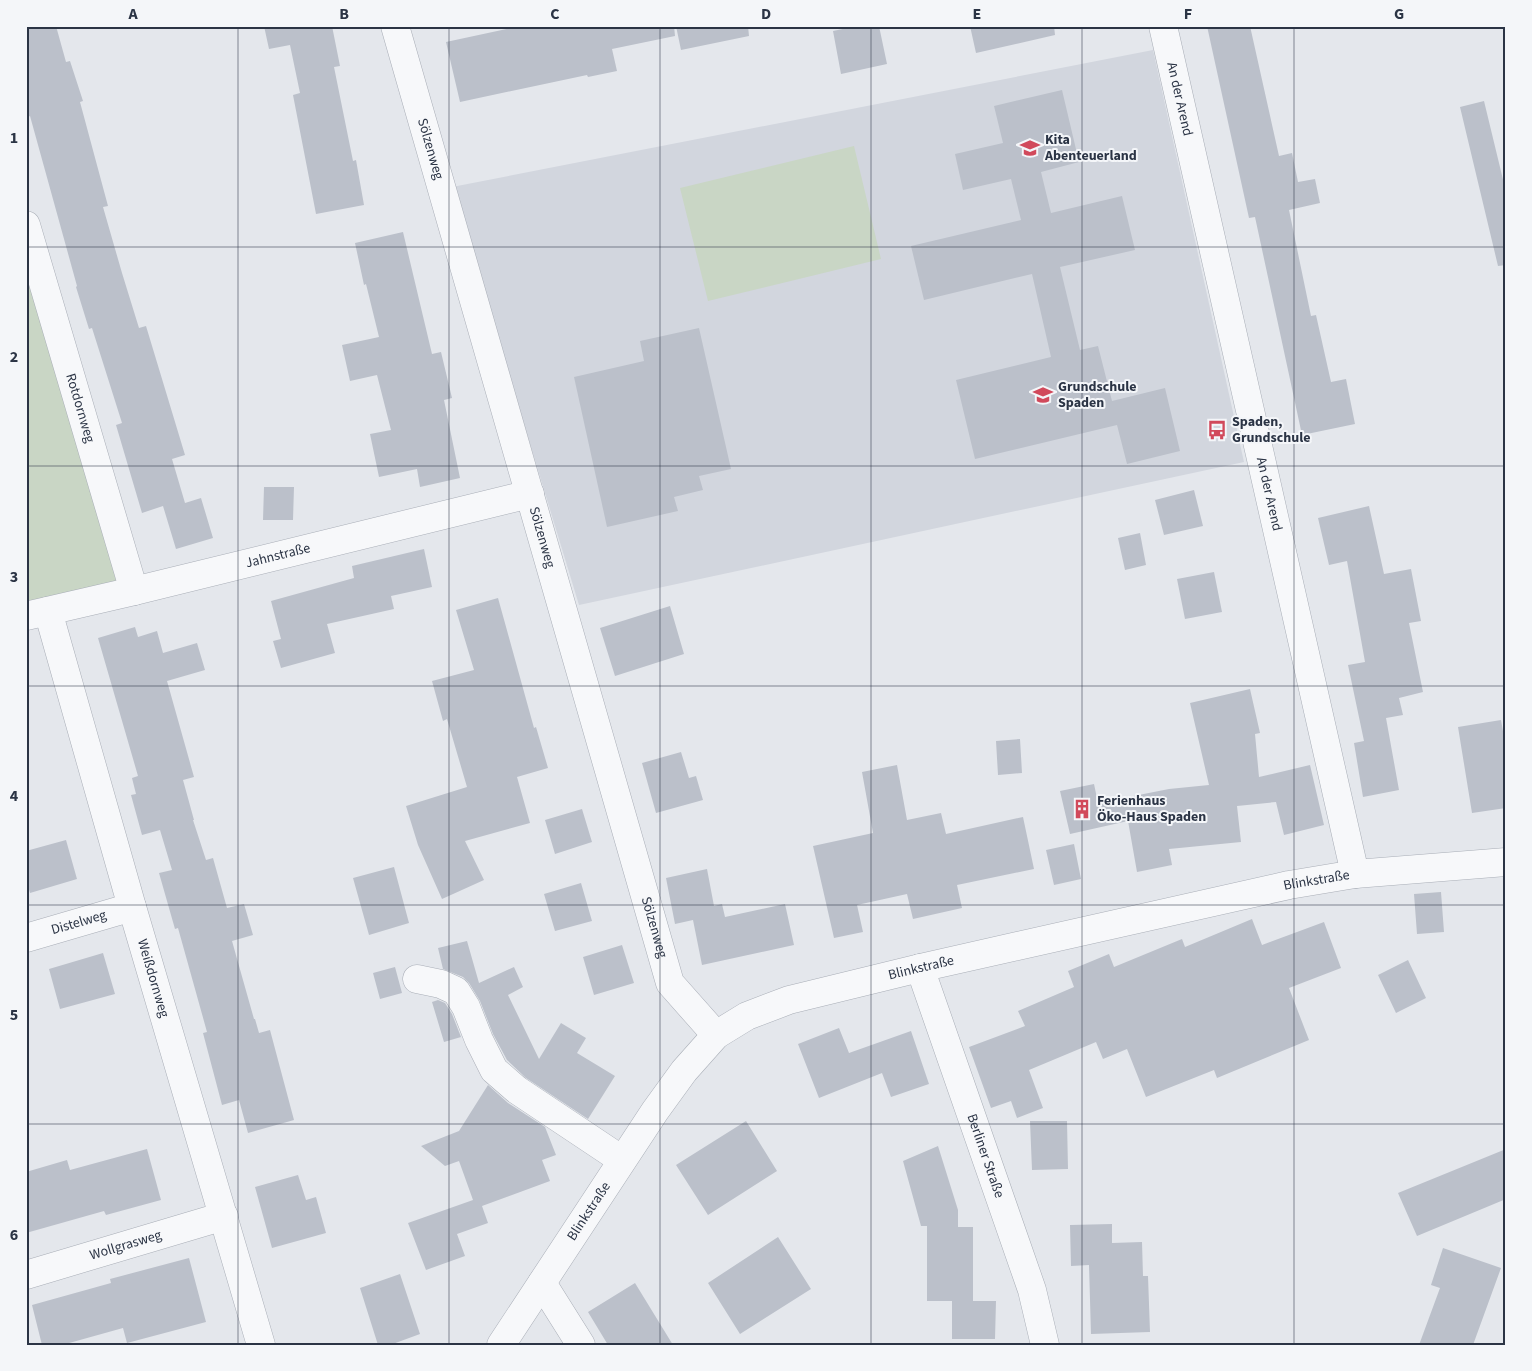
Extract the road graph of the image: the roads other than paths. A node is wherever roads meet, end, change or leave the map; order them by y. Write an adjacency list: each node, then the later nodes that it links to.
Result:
1 (395, 26): 4 (street, Sölzenweg)
2 (1164, 26): 8 (street, An der Arend)
3 (28, 239): 5 (street, Rotdornweg)
4 (530, 494): 5 (street, Jahnstraße); 13 (street, Sölzenweg)
5 (134, 592): 6 (street, Jahnstraße)
6 (37, 613): 9 (street, Weißdornweg)
7 (1506, 862): 8 (street, Blinkstraße)
8 (1356, 874): 11 (street, Blinkstraße)
9 (132, 907): 10 (street, Distelweg); 15 (street, Weißdornweg)
10 (26, 938)
11 (920, 968): 13 (street, Blinkstraße); 21 (street, Berliner Straße)
12 (417, 979): 14 (street)
13 (716, 1035): 14 (street, Blinkstraße)
14 (622, 1160): 17 (street, Blinkstraße)
15 (224, 1216): 16 (street, Wollgrasweg); 18 (street, Weißdornweg)
16 (26, 1274)
17 (542, 1283): 19 (street, Blinkstraße); 20 (street)
18 (261, 1345)
19 (501, 1345)
20 (581, 1345)
21 (1045, 1345)

